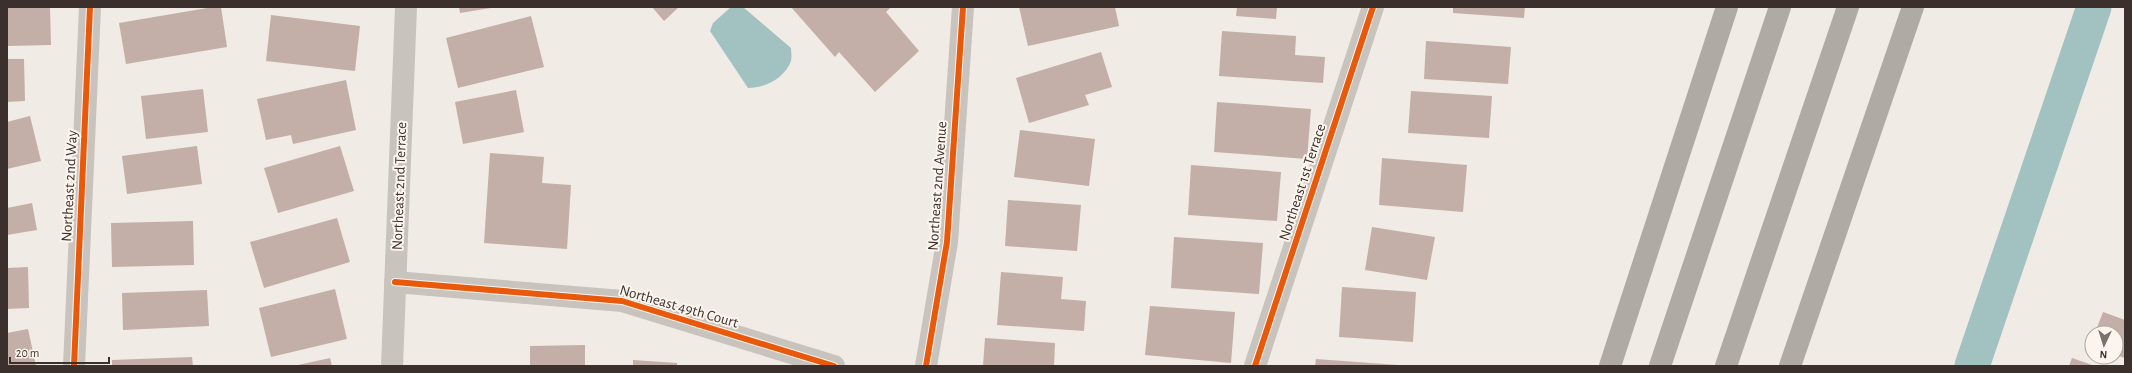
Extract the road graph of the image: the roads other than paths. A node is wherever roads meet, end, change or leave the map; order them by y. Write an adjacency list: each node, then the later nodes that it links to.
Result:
1 (90, 7): 10 (street, Northeast 2nd Way)
2 (406, 7): 9 (street, Northeast 2nd Terrace)
3 (963, 7): 13 (street, Northeast 2nd Avenue)
4 (1373, 7): 14 (street, Northeast 1st Terrace)
5 (1727, 7): 15 (highway)
6 (1780, 7): 16 (highway)
7 (1848, 7): 17 (highway)
8 (1913, 7): 18 (highway)
9 (395, 282): 11 (street, Northeast 2nd Terrace); 12 (street, Northeast 49th Court)
10 (74, 366)
11 (392, 366)
12 (834, 366)
13 (926, 366)
14 (1255, 366)
15 (1610, 366)
16 (1660, 366)
17 (1726, 366)
18 (1790, 366)

